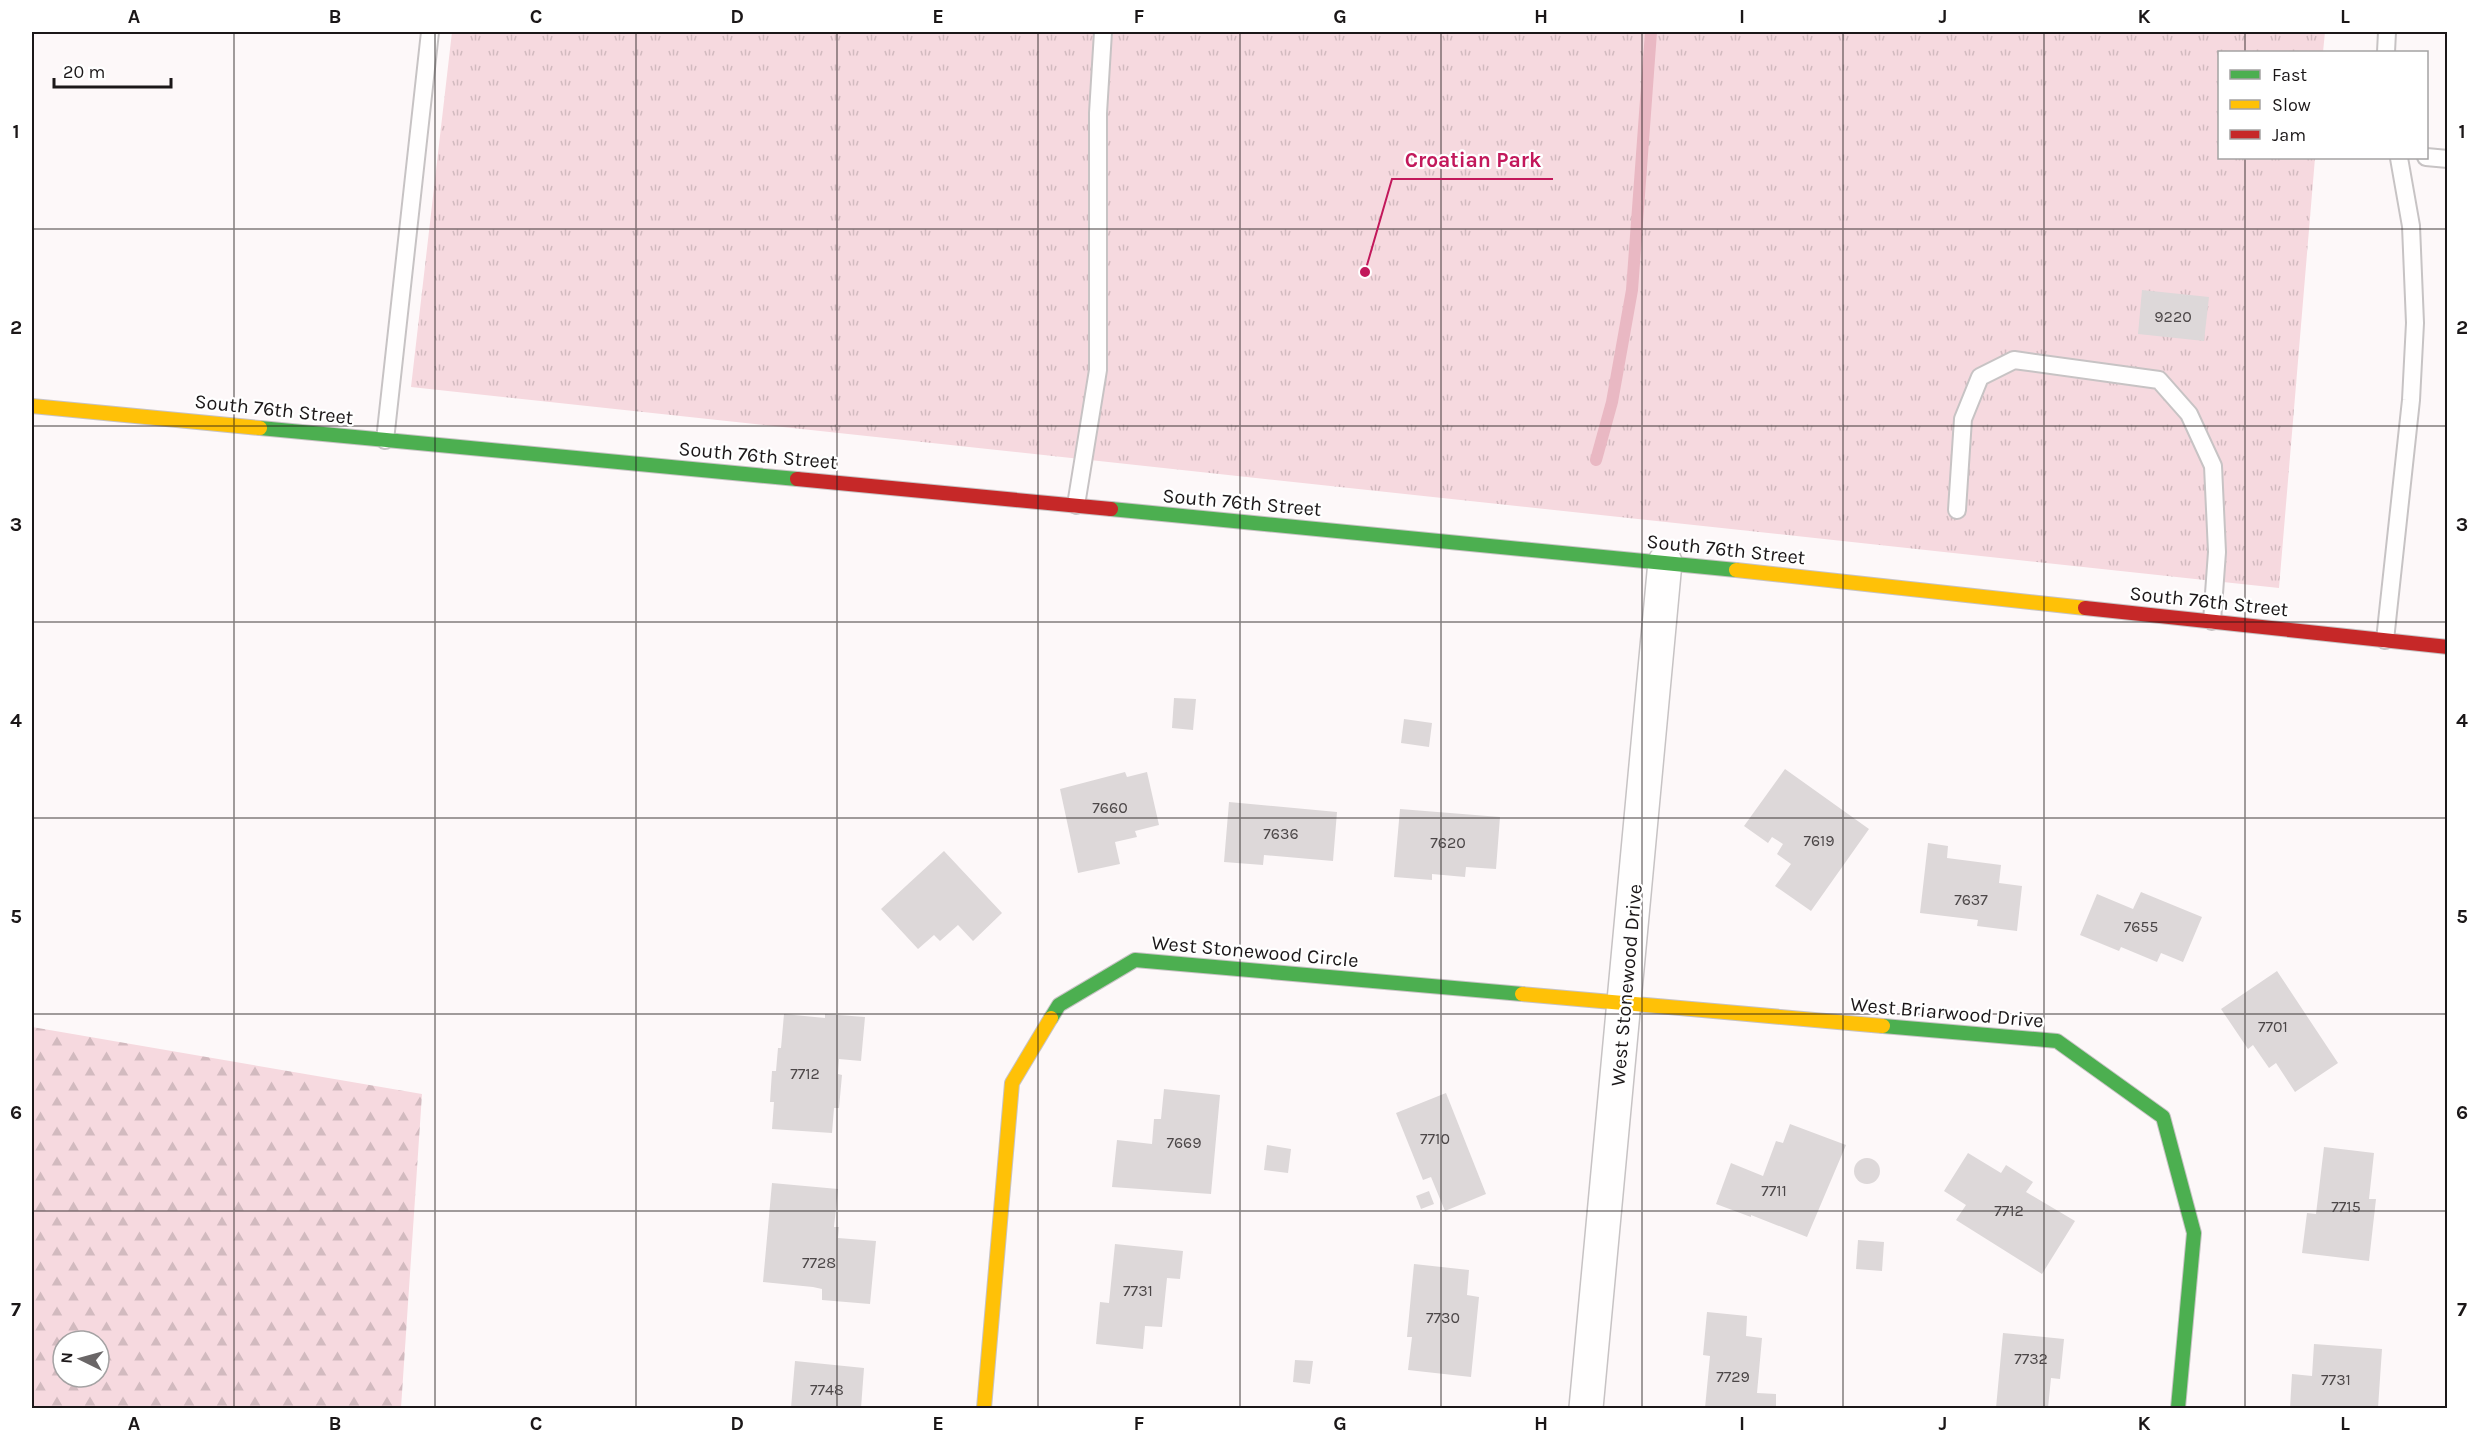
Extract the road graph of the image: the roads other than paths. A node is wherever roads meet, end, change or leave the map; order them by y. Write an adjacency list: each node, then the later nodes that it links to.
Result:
1 (430, 32): 9 (lane)
2 (1103, 32): 10 (lane)
3 (2387, 32): 4 (lane)
4 (2386, 51)
5 (2428, 157): 7 (lane)
6 (2399, 159): 14 (lane)
7 (2448, 159)
8 (32, 406): 9 (main road, South 76th Street)
9 (385, 440): 10 (main road, South 76th Street)
10 (1076, 505): 12 (main road, South 76th Street)
11 (1958, 510): 13 (lane)
12 (1665, 562): 13 (main road, South 76th Street); 16 (street, West Stonewood Drive)
13 (2212, 621): 14 (main road, South 76th Street)
14 (2385, 640): 15 (main road, South 76th Street)
15 (2448, 647)
16 (1624, 1003): 17 (main road, West Stonewood Circle); 18 (street, West Stonewood Drive); 19 (main road, West Briarwood Drive)
17 (984, 1408)
18 (1586, 1408)
19 (2178, 1408)

